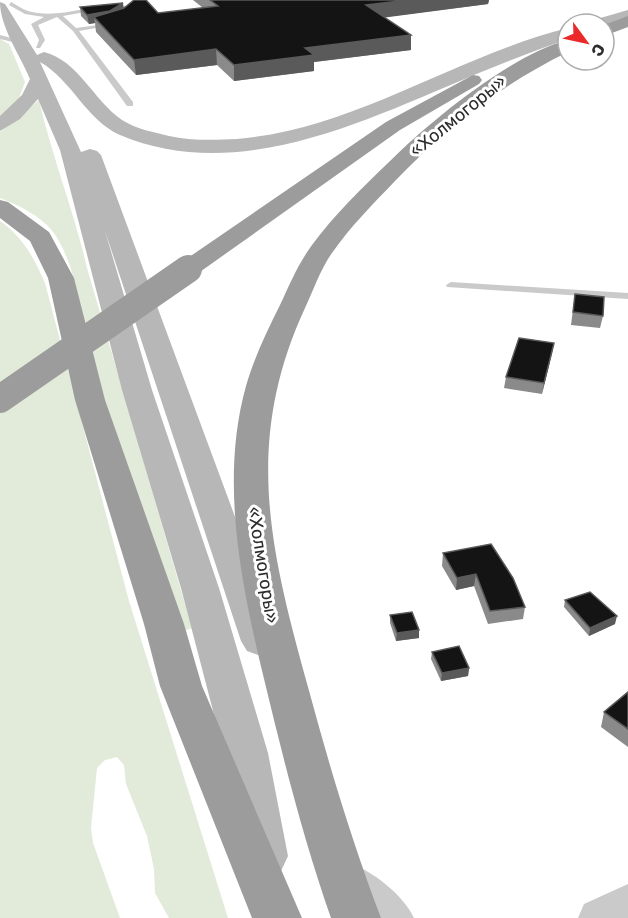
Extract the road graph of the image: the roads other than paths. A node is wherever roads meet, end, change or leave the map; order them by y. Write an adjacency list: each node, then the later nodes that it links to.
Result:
1 (58, 15): 2 (lane); 2 (lane); 3 (lane); 3 (lane)
2 (75, 30): 7 (lane)
3 (17, 33): 4 (main road); 8 (main road); 13 (main road); 15 (main road)
4 (556, 38)
5 (556, 43): 12 (highway, «Холмогоры», bridge)
6 (556, 50): 13 (highway, «Холмогоры»)
7 (130, 104)
8 (0, 125)
9 (0, 207): 15 (highway)
10 (451, 285): 11 (lane)
11 (628, 296)
12 (0, 399)
13 (315, 796): 14 (highway, «Холмогоры»)
14 (338, 871): 16 (highway, «Холмогоры»); 17 (street)
15 (275, 914)
16 (356, 918)
17 (393, 918)

